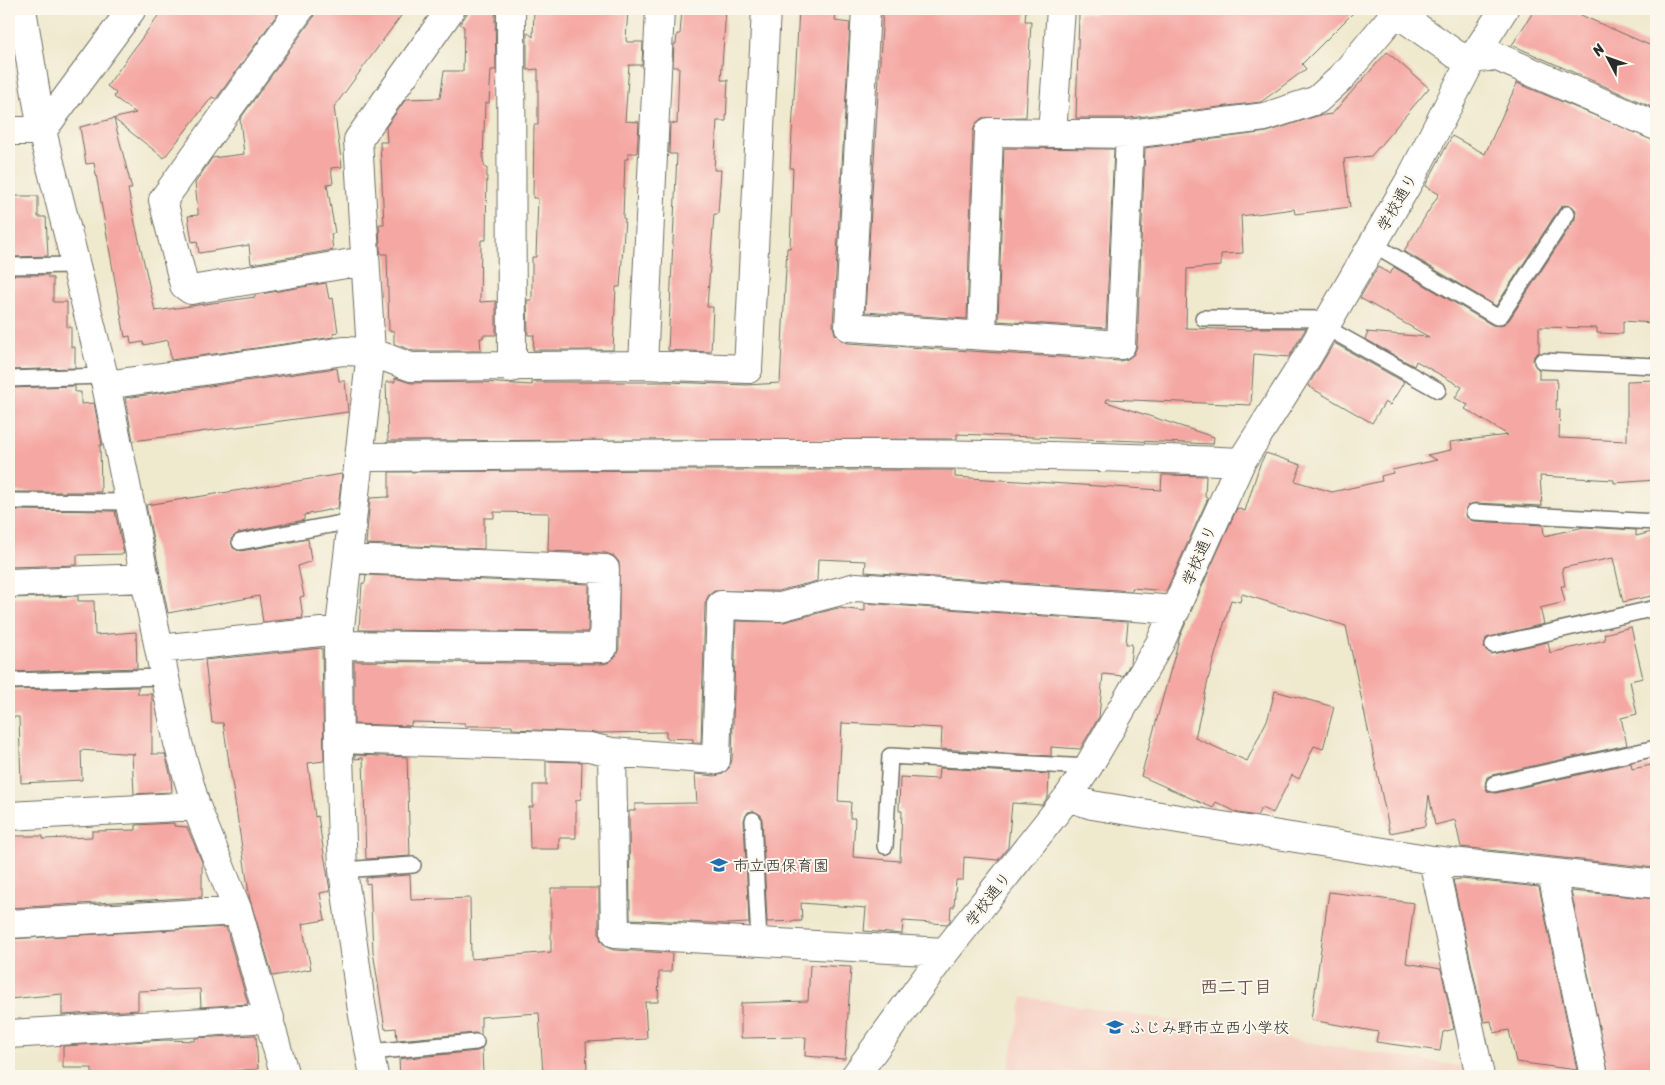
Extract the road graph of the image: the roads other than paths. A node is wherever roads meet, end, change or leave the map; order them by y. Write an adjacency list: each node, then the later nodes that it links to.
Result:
1 (22, 9): 15 (street)
2 (132, 9): 15 (street)
3 (300, 9): 20 (street)
4 (451, 9): 20 (street)
5 (511, 9): 30 (street)
6 (660, 9): 28 (street)
7 (766, 9): 28 (street)
8 (866, 9): 25 (street)
9 (1061, 9): 16 (street)
10 (1504, 9): 12 (street, 学校通り)
11 (1394, 10): 12 (street); 17 (street)
12 (1472, 59): 13 (street); 19 (street, 学校通り)
13 (1656, 126)
14 (9, 131): 15 (street)
15 (42, 131): 21 (street)
16 (1052, 133): 17 (street); 25 (street)
17 (1130, 134): 25 (street)
18 (1567, 214): 19 (lane)
19 (1373, 244): 24 (street, 学校通り)
20 (364, 261): 26 (street)
21 (76, 265): 22 (lane); 32 (street)
22 (9, 266)
23 (1203, 318): 24 (lane)
24 (1327, 323): 33 (lane); 35 (street, 学校通り)
25 (982, 336)
26 (371, 352): 30 (street); 32 (street); 34 (street)
27 (1542, 362): 29 (lane)
28 (643, 366): 30 (street)
29 (1656, 366)
30 (512, 368)
31 (9, 379): 32 (lane)
32 (104, 380): 37 (street)
33 (1438, 390)
34 (359, 457): 35 (street); 39 (street)
35 (1241, 462): 46 (street, 学校通り)
36 (9, 501): 37 (lane)
37 (130, 502): 43 (street)
38 (1474, 512): 40 (lane)
39 (352, 521): 41 (lane); 42 (street)
40 (1656, 522)
41 (240, 542)
42 (348, 558): 47 (street); 47 (street)
43 (146, 578): 44 (street); 49 (street)
44 (9, 583)
45 (1656, 608): 48 (lane)
46 (1176, 610): 54 (street); 55 (street, 学校通り)
47 (339, 638): 49 (street); 52 (street)
48 (1493, 645)
49 (160, 649): 50 (street)
50 (165, 677): 51 (lane); 58 (street)
51 (9, 681)
52 (339, 739): 54 (street); 64 (street)
53 (1656, 748): 56 (lane)
54 (612, 752): 69 (street)
55 (1088, 767): 57 (street, 学校通り); 61 (lane)
56 (1494, 784)
57 (1068, 797): 62 (street); 70 (street, 学校通り)
58 (196, 806): 59 (street); 67 (street)
59 (9, 816)
60 (753, 820): 69 (lane)
61 (885, 846)
62 (1433, 860): 65 (street); 77 (street)
63 (413, 865): 64 (lane)
64 (344, 870): 74 (street)
65 (1552, 874): 66 (street); 78 (street)
66 (1656, 884)
67 (238, 911): 68 (street); 71 (street)
68 (9, 924)
69 (759, 942): 70 (street)
70 (945, 952): 76 (street, 学校通り)
71 (270, 1018): 72 (street); 75 (street)
72 (9, 1034)
73 (476, 1042): 74 (lane)
74 (372, 1064)
75 (285, 1076)
76 (855, 1076)
77 (1480, 1076)
78 (1594, 1076)

